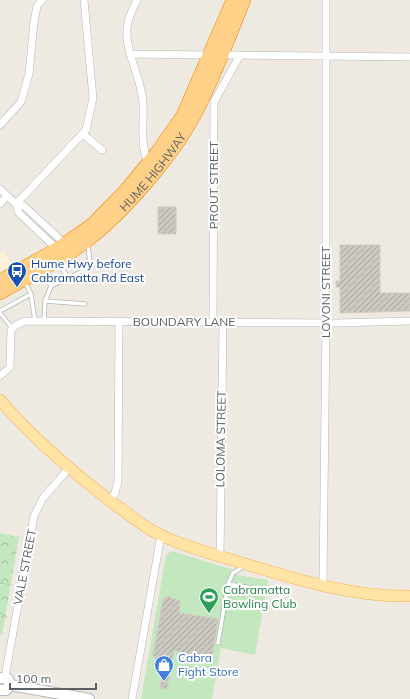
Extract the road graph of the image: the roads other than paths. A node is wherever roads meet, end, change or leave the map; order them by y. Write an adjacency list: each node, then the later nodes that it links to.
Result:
1 (42, 0): 12 (street)
2 (84, 0): 13 (street)
3 (137, 0): 7 (street)
4 (233, 0): 8 (highway, HUME HIGHWAY)
5 (244, 0): 8 (highway, HUME HIGHWAY)
6 (326, 0): 10 (street, LOVONI STREET)
7 (130, 54): 8 (street); 15 (street)
8 (216, 55): 9 (street); 15 (highway, HUME HIGHWAY); 20 (highway, HUME HIGHWAY)
9 (240, 55): 10 (street); 35 (street, PROUT STREET)
10 (327, 56): 11 (street); 37 (street, LOVONI STREET)
11 (410, 57)
12 (0, 125)
13 (83, 134): 14 (street); 19 (street)
14 (102, 150)
15 (148, 163): 21 (highway, HUME HIGHWAY)
16 (0, 189): 17 (street)
17 (7, 196): 18 (street); 19 (street)
18 (0, 204)
19 (16, 204): 21 (street)
20 (87, 240): 21 (highway, HUME HIGHWAY); 23 (lane)
21 (60, 251): 22 (highway, HUME HIGHWAY); 23 (lane); 25 (highway, HUME HIGHWAY)
22 (42, 269): 24 (highway, HUME HIGHWAY); 26 (lane)
23 (68, 278): 26 (lane)
24 (24, 280): 27 (highway, HUME HIGHWAY); 28 (lane)
25 (0, 282)
26 (51, 286): 29 (lane)
27 (0, 293)
28 (31, 294): 31 (lane); 32 (lane)
29 (45, 301): 30 (lane); 33 (lane)
30 (85, 304)
31 (0, 312): 39 (lane)
32 (35, 321): 33 (street, BOUNDARY LANE); 39 (street, BOUNDARY LANE)
33 (44, 321): 34 (street, BOUNDARY LANE)
34 (119, 322): 35 (street, BOUNDARY LANE); 43 (street)
35 (213, 322): 36 (street, BOUNDARY LANE)
36 (223, 322): 37 (street, BOUNDARY LANE); 45 (street, LOLOMA STREET)
37 (326, 322): 38 (street, BOUNDARY LANE); 48 (street, LOVONI STREET)
38 (410, 322)
39 (12, 328): 40 (street)
40 (0, 376)
41 (0, 400): 42 (main road)
42 (69, 468): 43 (main road); 52 (street, VALE STREET)
43 (110, 500): 44 (main road)
44 (161, 535): 45 (main road); 54 (street)
45 (220, 557): 46 (main road)
46 (247, 565): 47 (lane); 48 (main road)
47 (228, 584): 49 (lane); 51 (lane)
48 (323, 585): 50 (main road)
49 (252, 588)
50 (410, 596)
51 (218, 643)
52 (3, 687): 53 (street)
53 (89, 699)
54 (132, 699)

